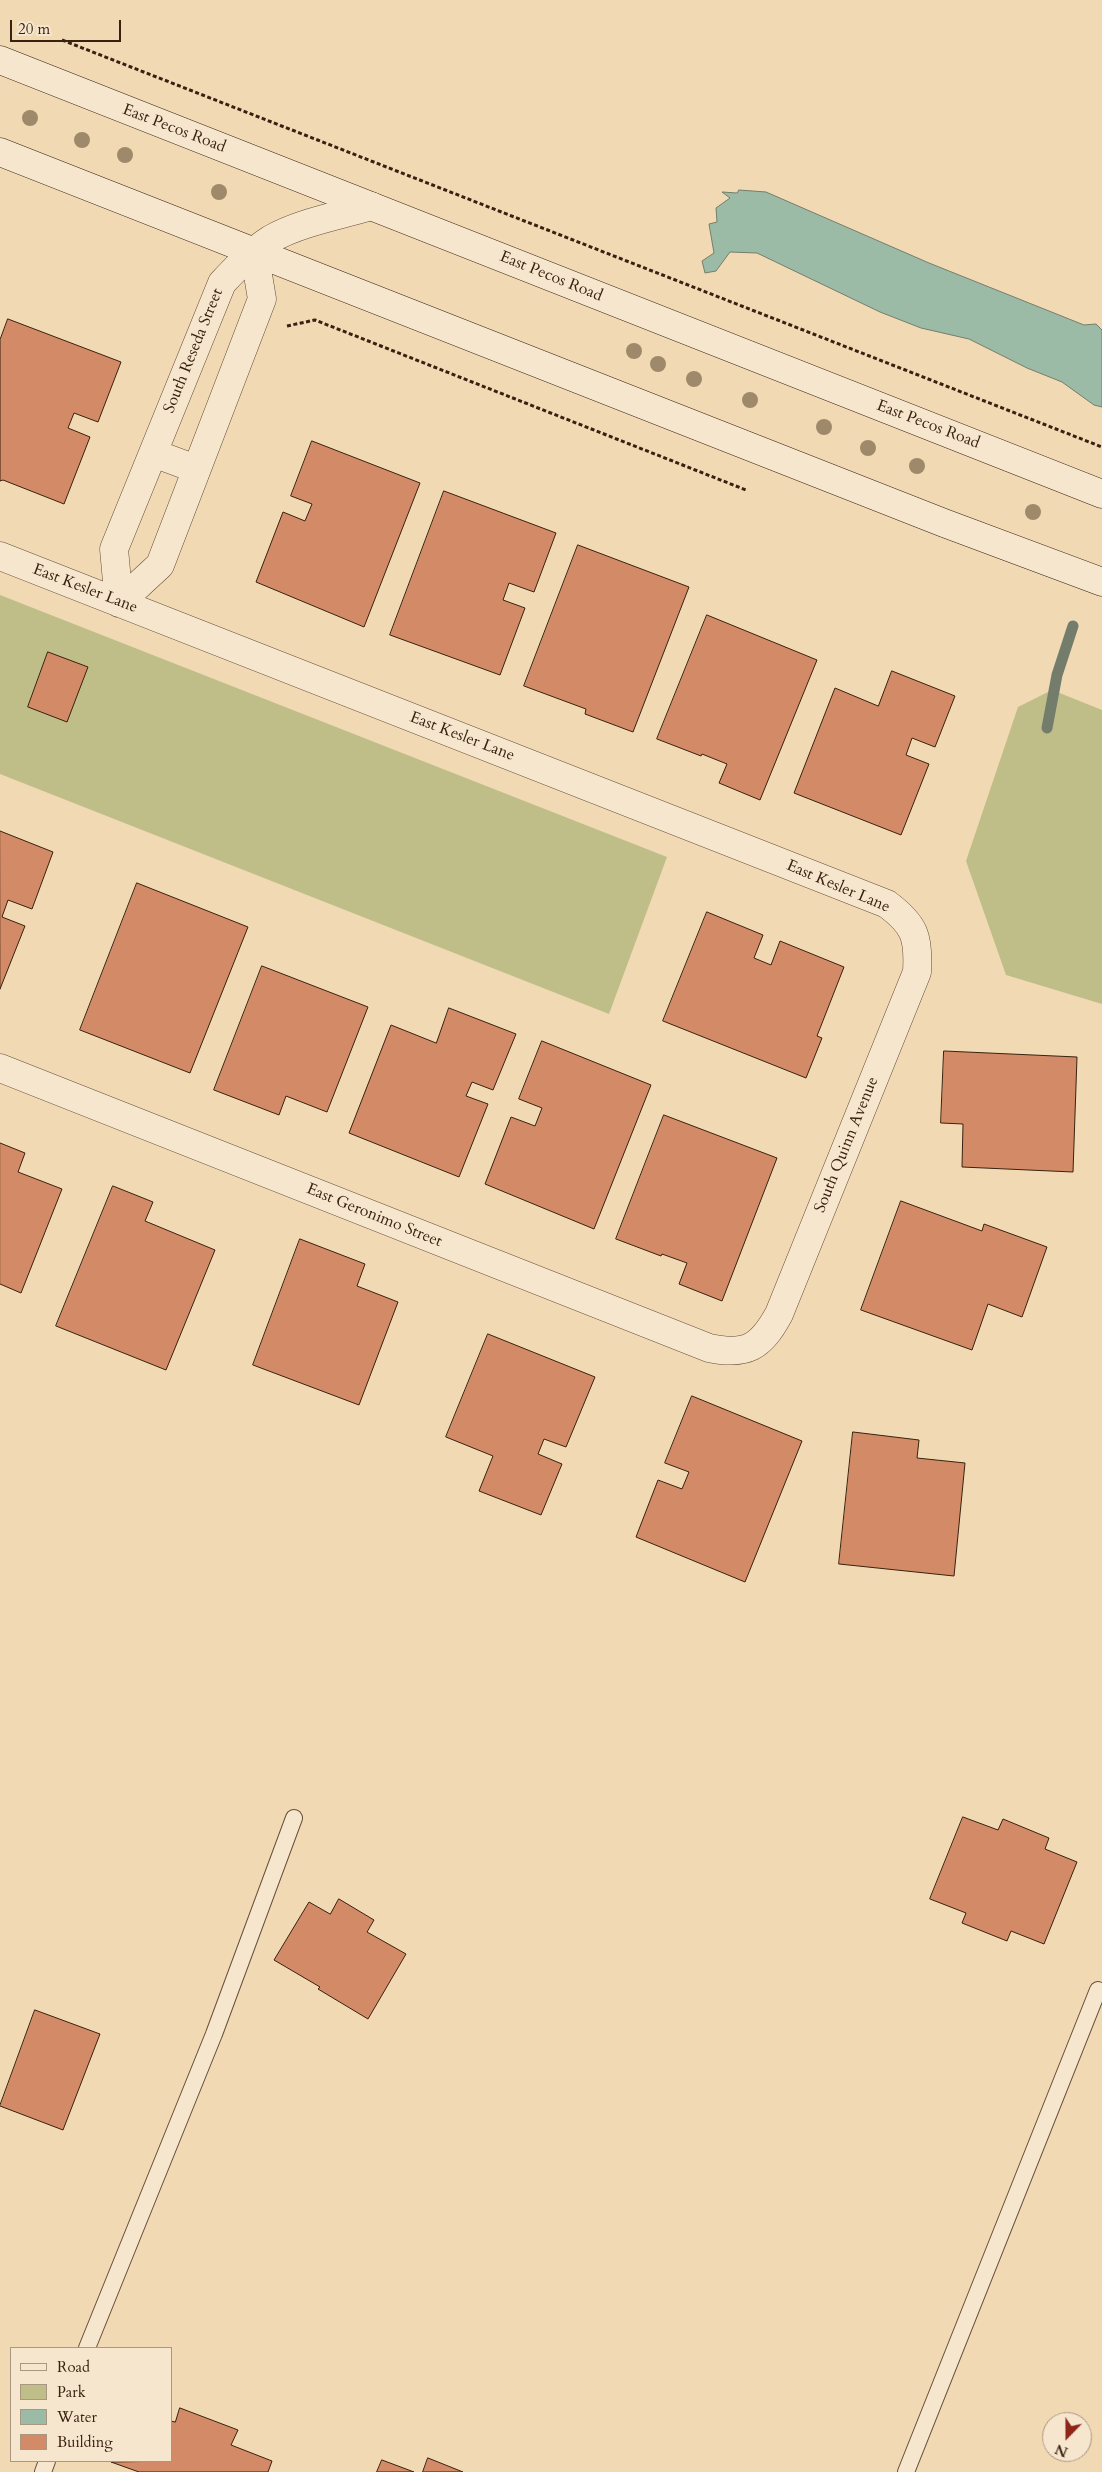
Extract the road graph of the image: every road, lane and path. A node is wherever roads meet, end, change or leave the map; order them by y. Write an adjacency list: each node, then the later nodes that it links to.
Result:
1 (62, 40): 7 (path)
2 (0, 60): 4 (street, East Pecos Road)
3 (0, 152): 5 (street)
4 (371, 206): 5 (street, South Reseda Street); 11 (street, East Pecos Road)
5 (254, 251): 8 (street, South Reseda Street); 9 (street); 13 (street)
6 (286, 326): 10 (path)
7 (1102, 447)
8 (153, 453): 9 (street); 16 (street, South Reseda Street)
9 (196, 470): 16 (street)
10 (746, 490)
11 (1102, 494)
12 (0, 556): 16 (street, East Kesler Lane)
13 (1056, 563): 14 (street); 15 (street)
14 (1102, 563)
15 (1102, 582)
16 (119, 603): 17 (street, East Kesler Lane)
17 (915, 932): 19 (street, South Quinn Avenue)
18 (0, 1068): 19 (street, East Geronimo Street)
19 (750, 1349)
20 (294, 1818): 22 (lane)
21 (1098, 1990): 23 (lane)
22 (87, 2347)
23 (906, 2472)

